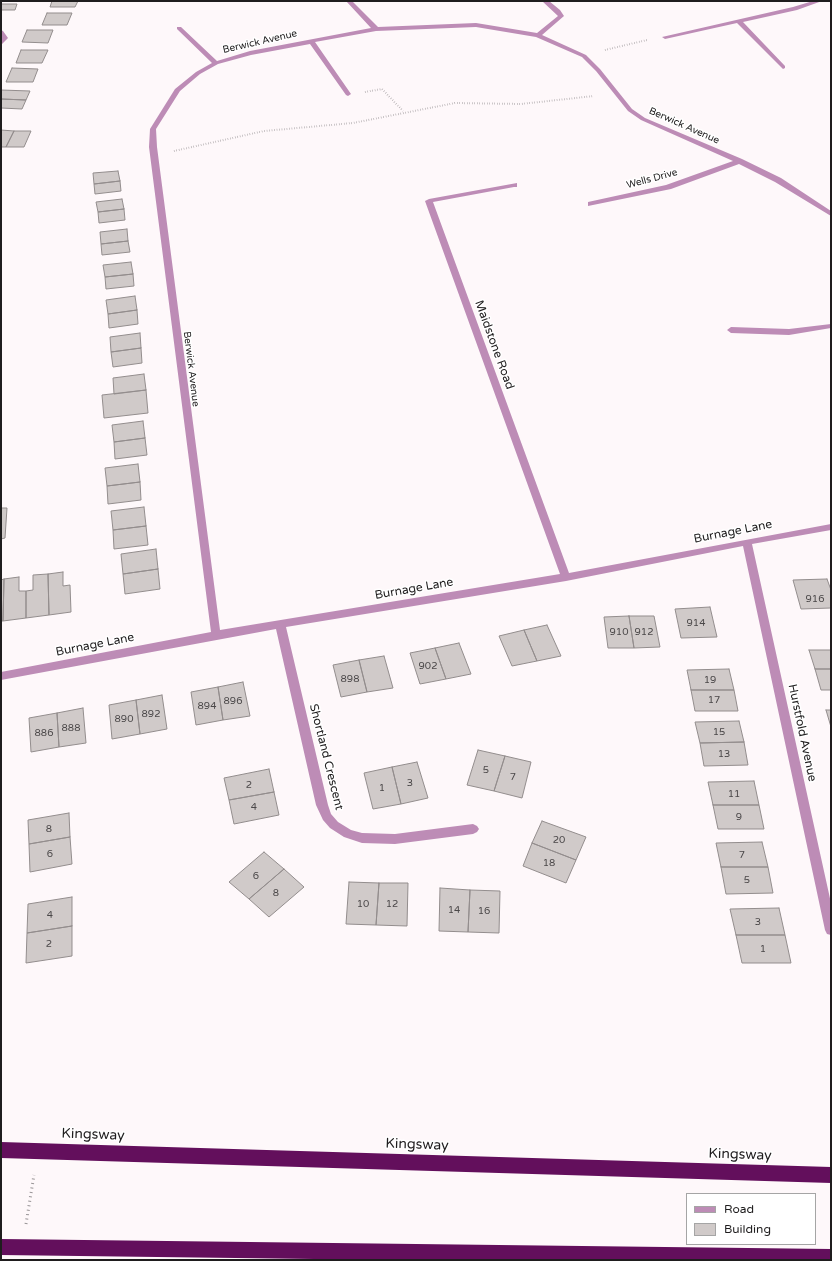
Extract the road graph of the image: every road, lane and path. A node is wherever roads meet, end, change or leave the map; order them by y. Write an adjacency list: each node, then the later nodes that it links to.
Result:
1 (349, 1): 6 (street)
2 (546, 1): 8 (street)
3 (819, 1): 4 (street)
4 (738, 22): 9 (street); 14 (street)
5 (179, 28): 13 (street)
6 (376, 29): 8 (street, Berwick Avenue); 10 (street, Berwick Avenue)
7 (1, 32): 11 (street)
8 (538, 35): 12 (street, Berwick Avenue)
9 (665, 37): 12 (path)
10 (311, 41): 13 (street, Berwick Avenue); 16 (street)
11 (1, 44)
12 (584, 56): 15 (street, Berwick Avenue)
13 (216, 64): 18 (street, Berwick Avenue)
14 (783, 67)
15 (617, 93): 17 (path); 19 (street, Berwick Avenue)
16 (348, 94): 17 (path)
17 (403, 112): 18 (path)
18 (154, 155): 29 (street, Berwick Avenue)
19 (739, 160): 21 (street, Wells Drive); 22 (street, Berwick Avenue)
20 (514, 185): 27 (street, Maidstone Road)
21 (591, 204)
22 (831, 214)
23 (831, 326): 24 (street)
24 (731, 330)
25 (831, 527): 26 (street, Burnage Lane)
26 (747, 542): 27 (street, Burnage Lane); 32 (street, Hurstfold Avenue)
27 (566, 577): 28 (street, Burnage Lane)
28 (280, 625): 29 (street, Burnage Lane); 31 (street, Shortland Crescent)
29 (216, 635): 30 (street, Burnage Lane)
30 (1, 676)
31 (473, 829)
32 (831, 930)
33 (1, 1150): 34 (highway, Kingsway)
34 (39, 1150): 35 (highway, Kingsway); 37 (path)
35 (831, 1175)
36 (1, 1248): 37 (highway)
37 (22, 1248): 38 (highway)
38 (831, 1257)

